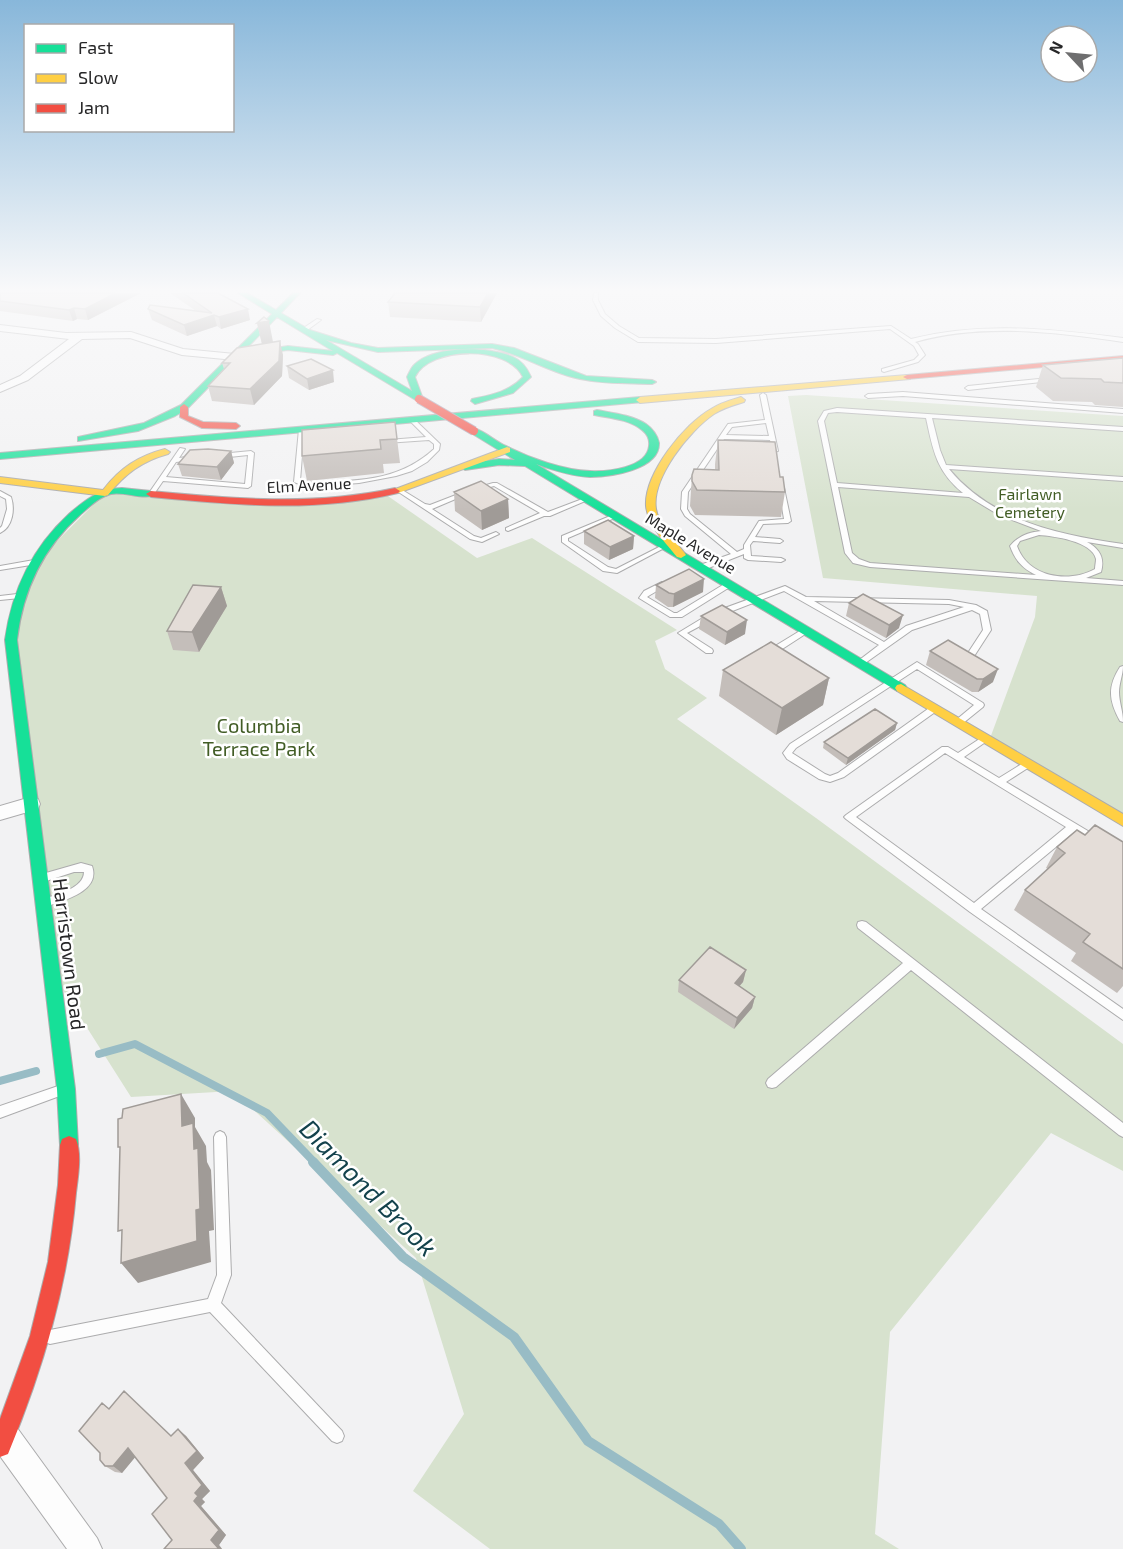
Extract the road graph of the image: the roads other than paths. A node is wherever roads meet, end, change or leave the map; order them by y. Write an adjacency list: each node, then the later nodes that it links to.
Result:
1 (41, 365): 16 (street)
2 (227, 365): 21 (main road)
3 (362, 365): 19 (main road, Maple Avenue)
4 (419, 365): 19 (main road)
5 (521, 365): 23 (main road)
6 (550, 365): 14 (main road)
7 (898, 365): 10 (lane)
8 (938, 365): 10 (main road)
9 (1049, 365): 12 (main road)
10 (884, 370): 11 (main road)
11 (825, 375): 15 (main road); 23 (main road)
12 (925, 375): 17 (main road); 25 (main road)
13 (1056, 379): 20 (lane)
14 (669, 382)
15 (686, 382)
16 (0, 389)
17 (763, 395): 26 (lane); 72 (main road)
18 (868, 396): 20 (lane)
19 (419, 399): 30 (main road, Maple Avenue, bridge)
20 (982, 399): 22 (lane)
21 (184, 407): 27 (main road); 34 (main road)
22 (1123, 411)
23 (378, 414): 27 (main road)
24 (929, 416): 28 (lane); 47 (lane); 53 (lane)
25 (415, 420): 29 (main road); 32 (lane); 39 (main road)
26 (769, 421): 31 (lane); 33 (lane)
27 (236, 426): 34 (main road)
28 (1123, 429)
29 (294, 431): 38 (lane); 40 (main road, Harristown Road); 41 (main road)
30 (477, 433): 39 (main road, Maple Avenue); 46 (main road)
31 (723, 436): 33 (lane); 42 (lane)
32 (432, 438): 35 (lane); 38 (lane)
33 (772, 438): 44 (lane)
34 (81, 440): 36 (main road)
35 (376, 443)
36 (0, 447)
37 (310, 449): 38 (lane)
38 (298, 450)
39 (507, 450): 45 (main road, Maple Avenue); 46 (main road, Elm Avenue)
40 (179, 454): 48 (lane); 48 (lane); 56 (main road, Harristown Road)
41 (0, 456)
42 (711, 457): 43 (lane); 73 (lane)
43 (722, 457)
44 (776, 459)
45 (528, 463): 46 (main road); 59 (main road, Maple Avenue)
46 (465, 467): 52 (main road, Elm Avenue)
47 (943, 467): 51 (lane); 58 (lane)
48 (162, 479): 57 (lane)
49 (0, 480): 56 (main road, Elm Avenue)
50 (780, 480): 67 (lane)
51 (1123, 480)
52 (415, 485): 54 (main road, Elm Avenue); 60 (lane)
53 (835, 485): 58 (lane); 78 (lane)
54 (399, 490): 57 (main road, Elm Avenue); 60 (lane)
55 (0, 493): 64 (lane)
56 (105, 493): 57 (main road, Elm Avenue); 75 (main road, Harristown Road)
57 (152, 493)
58 (970, 495): 66 (lane)
59 (587, 499): 61 (lane); 62 (main road, Maple Avenue)
60 (426, 506): 61 (lane); 65 (lane)
61 (545, 513): 63 (lane)
62 (615, 516): 69 (main road, Maple Avenue); 69 (lane)
63 (508, 529)
64 (0, 531)
65 (496, 534)
66 (1064, 536): 70 (lane); 78 (lane); 78 (lane)
67 (751, 539): 68 (lane); 71 (lane)
68 (780, 542)
69 (665, 546): 72 (main road, Maple Avenue)
70 (1123, 546)
71 (748, 550): 73 (lane); 74 (lane)
72 (681, 555): 77 (main road, Maple Avenue)
73 (736, 555): 77 (lane)
74 (781, 560)
75 (34, 562): 76 (lane); 82 (main road, Harristown Road)
76 (0, 568)
77 (696, 570): 81 (main road, Maple Avenue)
78 (1068, 580): 80 (lane)
79 (673, 581): 81 (lane)
80 (1123, 583)
81 (729, 585): 85 (main road, Maple Avenue)
82 (17, 596): 83 (lane); 104 (main road, Harristown Road)
83 (0, 598)
84 (804, 599): 85 (lane); 86 (lane); 88 (lane)
85 (757, 600): 87 (main road, Maple Avenue); 89 (lane)
86 (973, 607): 88 (lane); 91 (lane)
87 (806, 631): 90 (lane); 94 (main road, Maple Avenue)
88 (884, 645): 94 (lane)
89 (709, 651)
90 (771, 655): 92 (lane); 93 (lane)
91 (968, 658)
92 (762, 660)
93 (780, 660)
94 (861, 663): 96 (main road, Maple Avenue)
95 (1123, 669): 98 (lane)
96 (892, 682): 97 (main road, Maple Avenue); 97 (lane); 99 (lane)
97 (935, 708): 99 (main road, Maple Avenue)
98 (1123, 719)
99 (959, 722): 100 (main road, Maple Avenue)
100 (985, 738): 101 (lane); 102 (main road, Maple Avenue)
101 (958, 757): 103 (lane); 111 (lane)
102 (1028, 764): 103 (lane); 106 (main road, Maple Avenue)
103 (999, 782): 107 (lane)
104 (31, 804): 105 (street); 109 (main road, Harristown Road)
105 (0, 813)
106 (1123, 821)
107 (1073, 827): 108 (lane); 111 (lane)
108 (1103, 845)
109 (40, 879): 110 (main road, Harristown Road); 110 (lane)
110 (43, 904): 116 (main road, Harristown Road)
111 (974, 909): 114 (lane)
112 (862, 925): 113 (lane)
113 (911, 963): 115 (lane); 118 (lane)
114 (1123, 1015)
115 (772, 1083)
116 (66, 1089): 117 (lane); 121 (main road, Harristown Road)
117 (0, 1112)
118 (1123, 1131)
119 (220, 1137): 120 (lane)
120 (213, 1305): 121 (lane); 122 (lane)
121 (42, 1338): 123 (main road, Harristown Road)
122 (337, 1436)
123 (2, 1441): 124 (street)
124 (86, 1549)

